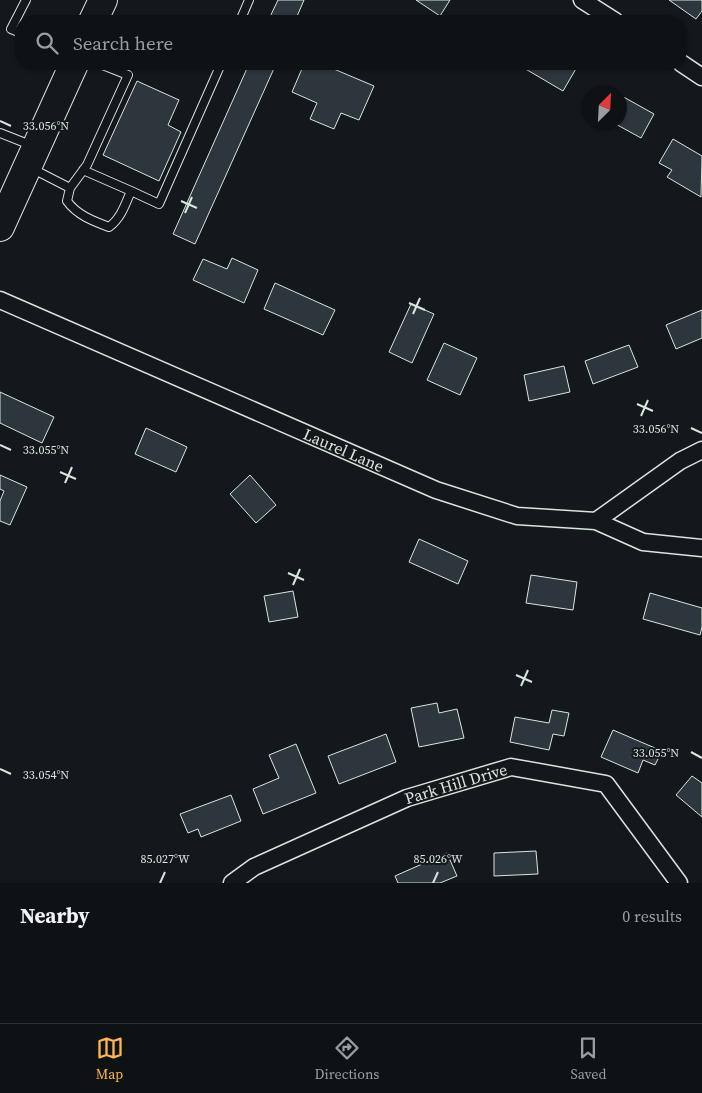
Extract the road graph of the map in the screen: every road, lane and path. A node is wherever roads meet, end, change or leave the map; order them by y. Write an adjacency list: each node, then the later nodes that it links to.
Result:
1 (26, 0): 5 (lane)
2 (103, 0): 6 (highway)
3 (582, 0): 8 (street)
4 (247, 1): 7 (lane)
5 (18, 15)
6 (96, 15)
7 (242, 15)
8 (606, 15)
9 (15, 21): 10 (lane)
10 (15, 31)
11 (687, 67): 15 (street)
12 (71, 70): 17 (highway)
13 (114, 70): 18 (lane)
14 (218, 70): 20 (lane)
15 (702, 77)
16 (0, 133): 17 (lane)
17 (32, 157): 19 (lane); 21 (highway)
18 (83, 170): 19 (lane); 20 (lane)
19 (70, 188): 20 (lane)
20 (131, 191)
21 (0, 227)
22 (0, 300): 24 (street, Laurel Lane)
23 (702, 450): 24 (street)
24 (596, 521): 25 (street, Laurel Lane)
25 (702, 548)
26 (232, 883): 27 (street, Park Hill Drive)
27 (679, 883)

